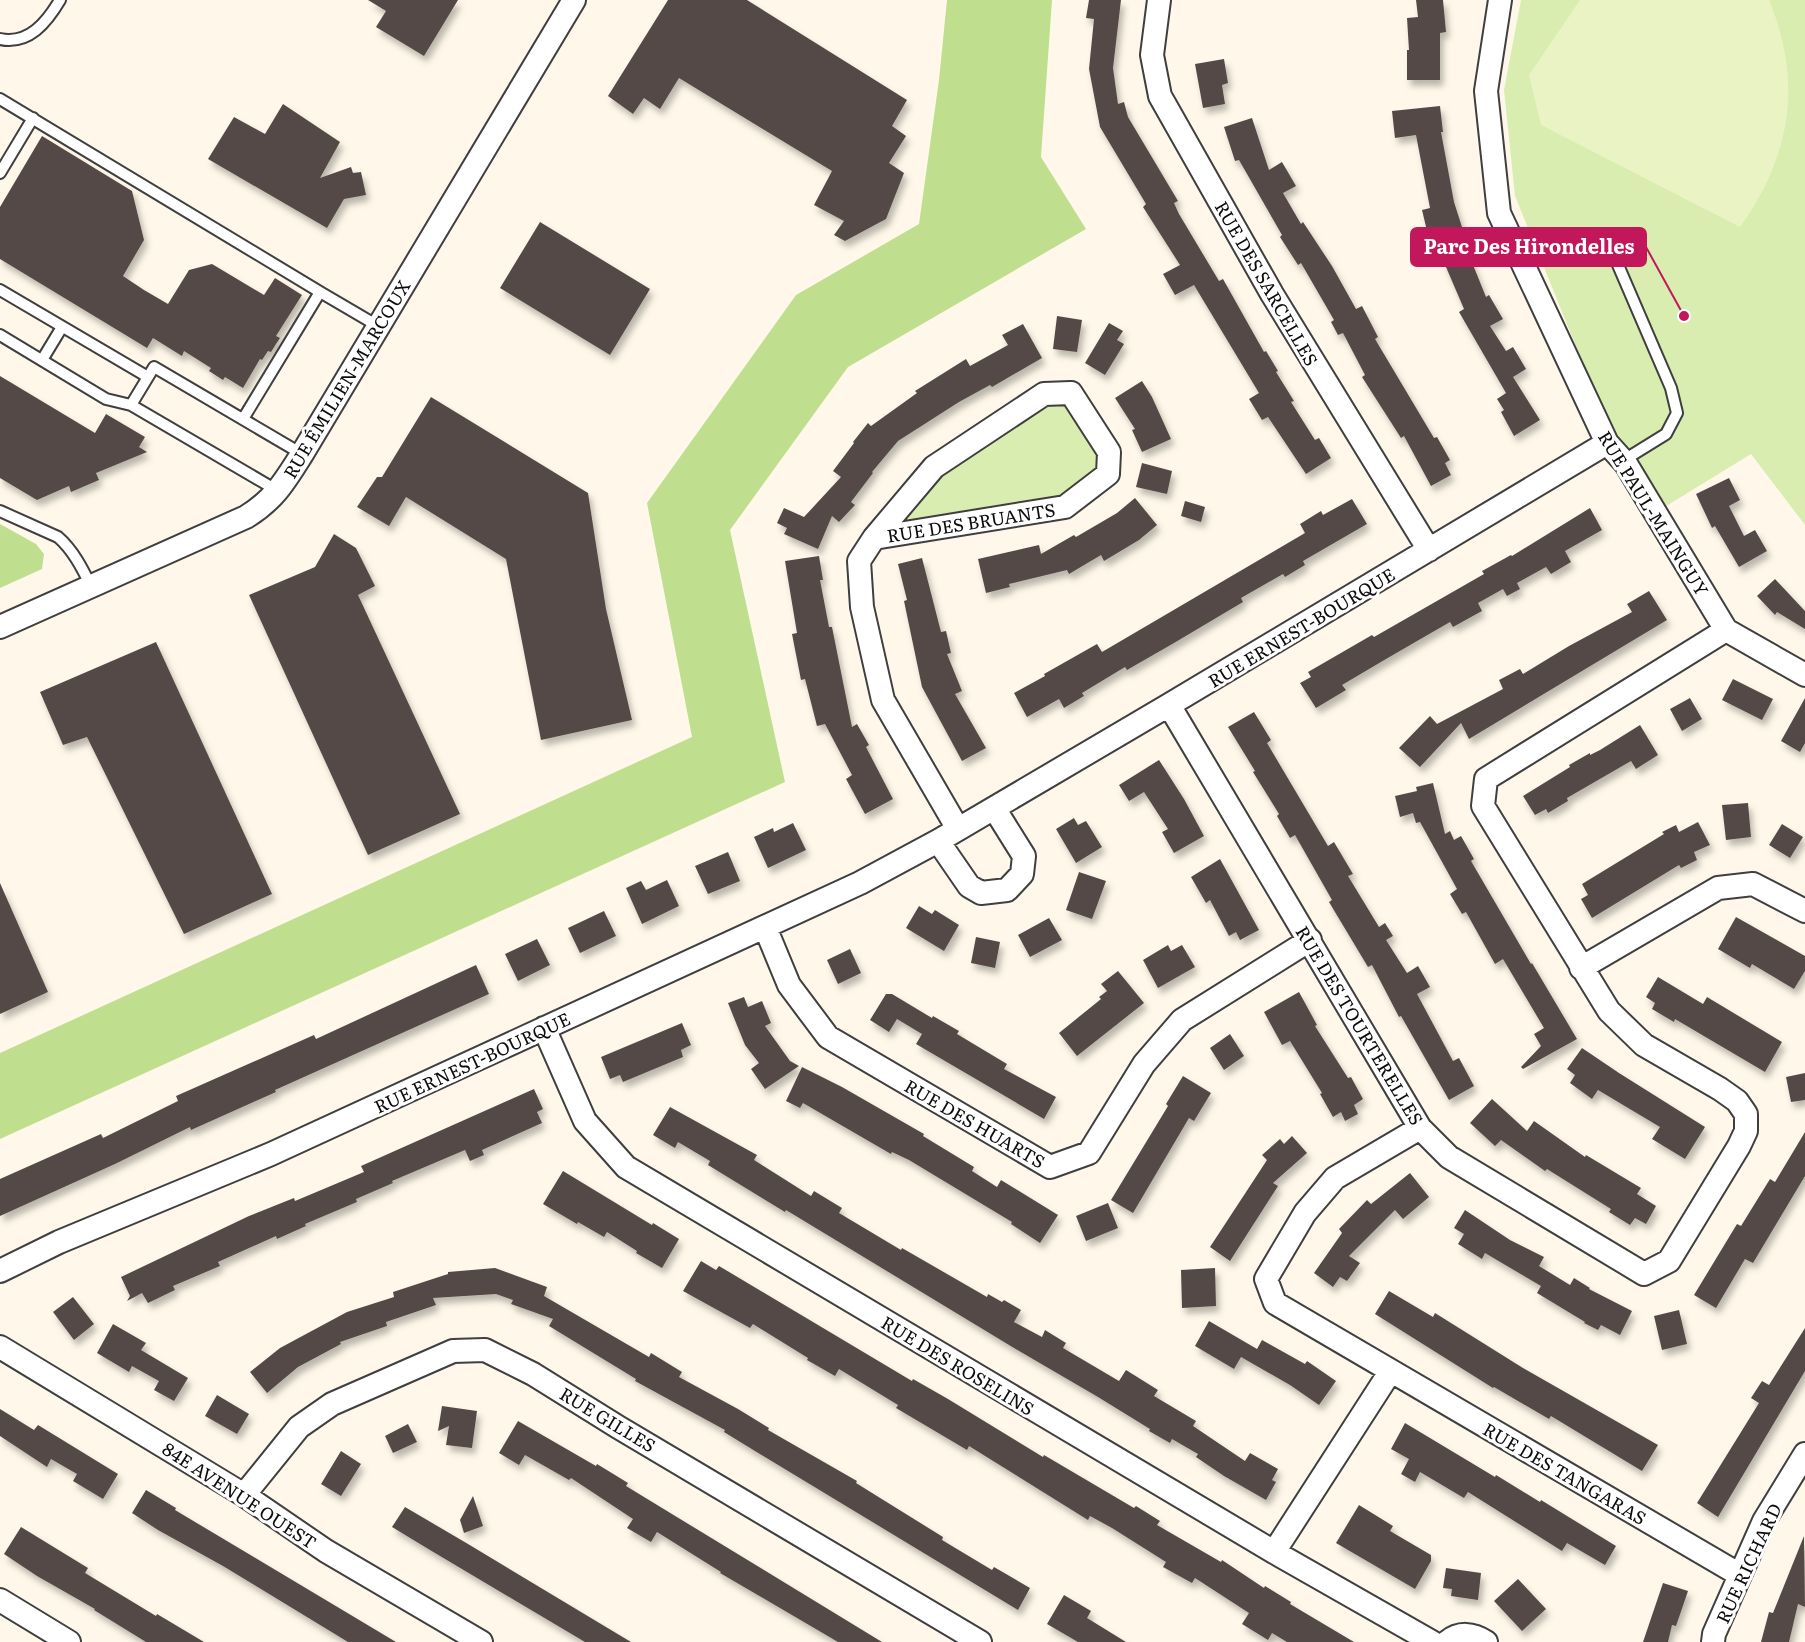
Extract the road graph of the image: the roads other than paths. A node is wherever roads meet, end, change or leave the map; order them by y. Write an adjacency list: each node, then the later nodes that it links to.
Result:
1 (60, 0): 5 (lane)
2 (574, 0): 12 (street, RUE ÉMILIEN-MARCOUX)
3 (1159, 0): 25 (street, RUE DES SARCELLES)
4 (1500, 0): 19 (street, RUE PAUL-MAINGUY)
5 (0, 39)
6 (0, 99): 7 (lane)
7 (33, 118): 8 (lane); 11 (lane)
8 (0, 173)
9 (1612, 251): 21 (lane)
10 (0, 290): 13 (lane)
11 (320, 292): 12 (lane); 18 (lane)
12 (378, 326): 20 (street, RUE ÉMILIEN-MARCOUX)
13 (62, 327): 15 (lane); 16 (lane)
14 (0, 335): 15 (lane)
15 (42, 360): 17 (lane)
16 (148, 377): 17 (lane); 18 (lane)
17 (131, 405): 22 (lane)
18 (243, 419): 20 (lane)
19 (1607, 443): 21 (street, RUE PAUL-MAINGUY); 25 (street, RUE ERNEST-BOURQUE)
20 (302, 454): 22 (street, RUE ÉMILIEN-MARCOUX)
21 (1624, 460): 28 (street, RUE PAUL-MAINGUY)
22 (278, 491): 26 (street, RUE ÉMILIEN-MARCOUX)
23 (0, 511): 26 (lane)
24 (874, 538): 24 (street, RUE DES BRUANTS); 32 (street, RUE DES BRUANTS)
25 (1429, 550): 30 (street, RUE ERNEST-BOURQUE)
26 (91, 586): 27 (street, RUE ÉMILIEN-MARCOUX)
27 (0, 627)
28 (1726, 630): 29 (street, RUE PAUL-MAINGUY); 37 (street, RUE DES TOURTERELLES)
29 (1805, 675)
30 (1169, 705): 31 (street, RUE ERNEST-BOURQUE); 36 (street, RUE DES TOURTERELLES)
31 (993, 808): 32 (street, RUE ERNEST-BOURQUE); 33 (street)
32 (958, 829): 33 (street, RUE ERNEST-BOURQUE)
33 (938, 841): 35 (street, RUE ERNEST-BOURQUE)
34 (1805, 911): 37 (street)
35 (765, 927): 36 (street, RUE DES HUARTS); 38 (street, RUE ERNEST-BOURQUE)
36 (1310, 940): 39 (street, RUE DES TOURTERELLES)
37 (1581, 968): 39 (street, RUE DES TOURTERELLES)
38 (544, 1028): 40 (street, RUE ERNEST-BOURQUE); 45 (street, RUE DES ROSELINS)
39 (1420, 1128): 42 (street, RUE DES TANGARAS)
40 (0, 1271)
41 (0, 1347): 44 (street, 84E AVENUE OUEST)
42 (1390, 1371): 45 (street); 46 (street, RUE DES TANGARAS)
43 (1805, 1454): 46 (street, RUE RICHARD)
44 (244, 1496): 49 (street, 84E AVENUE OUEST); 50 (street, RUE GILLES)
45 (1274, 1552): 51 (street, RUE DES ROSELINS)
46 (1740, 1575): 54 (street, RUE RICHARD)
47 (0, 1600): 48 (street)
48 (69, 1642)
49 (481, 1642)
50 (980, 1642)
51 (1432, 1642)
52 (1447, 1642): 53 (street)
53 (1486, 1642)
54 (1713, 1642)

